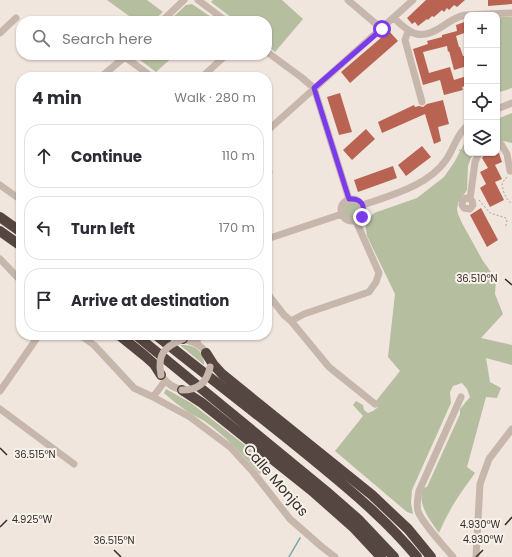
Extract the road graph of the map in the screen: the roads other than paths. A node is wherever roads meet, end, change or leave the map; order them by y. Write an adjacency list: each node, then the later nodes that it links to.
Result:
1 (184, 0): 6 (street)
2 (198, 0): 7 (street)
3 (348, 0): 10 (street)
4 (413, 0): 9 (street)
5 (512, 13): 11 (street)
6 (167, 16)
7 (219, 16)
8 (16, 18): 12 (street)
9 (394, 18): 10 (street); 11 (street)
10 (382, 29): 20 (street)
11 (408, 31): 21 (street)
12 (0, 33)
13 (272, 56): 20 (street)
14 (121, 60): 17 (street)
15 (131, 60): 18 (street)
16 (221, 60): 19 (street)
17 (107, 72)
18 (146, 72)
19 (207, 72)
20 (314, 88): 24 (street); 32 (street)
21 (422, 102)
22 (512, 103): 23 (street)
23 (500, 108)
24 (272, 126)
25 (464, 130): 33 (street)
26 (500, 144): 28 (street)
27 (475, 156): 31 (street)
28 (511, 171)
29 (0, 185): 30 (street)
30 (16, 196)
31 (470, 197)
32 (349, 199): 33 (street); 35 (street)
33 (363, 205): 38 (street)
34 (0, 214): 37 (highway)
35 (342, 214): 38 (street); 41 (street)
36 (0, 217): 39 (highway)
37 (16, 221)
38 (356, 221): 47 (street)
39 (16, 228)
40 (2, 233): 42 (highway); 43 (highway)
41 (272, 237)
42 (16, 243)
43 (16, 248)
44 (0, 259): 45 (street)
45 (16, 276)
46 (272, 300): 47 (street)
47 (291, 321): 63 (street)
48 (36, 340): 60 (street)
49 (87, 340): 61 (street, Calle Monjas)
50 (125, 340): 58 (highway)
51 (142, 340): 69 (highway)
52 (162, 340): 70 (highway)
53 (178, 340): 58 (street, bridge)
54 (190, 340): 56 (street)
55 (197, 340): 56 (street)
56 (197, 343): 57 (street)
57 (206, 353): 59 (street, bridge); 71 (highway)
58 (163, 378): 59 (street); 61 (street)
59 (182, 390): 68 (highway)
60 (0, 391)
61 (153, 397): 67 (street, Calle Monjas)
62 (461, 397): 72 (street)
63 (375, 404)
64 (0, 410): 66 (street)
65 (512, 429): 73 (street)
66 (74, 464)
67 (336, 557)
68 (381, 557)
69 (394, 557)
70 (417, 557)
71 (431, 557)
72 (453, 557)
73 (476, 557)

